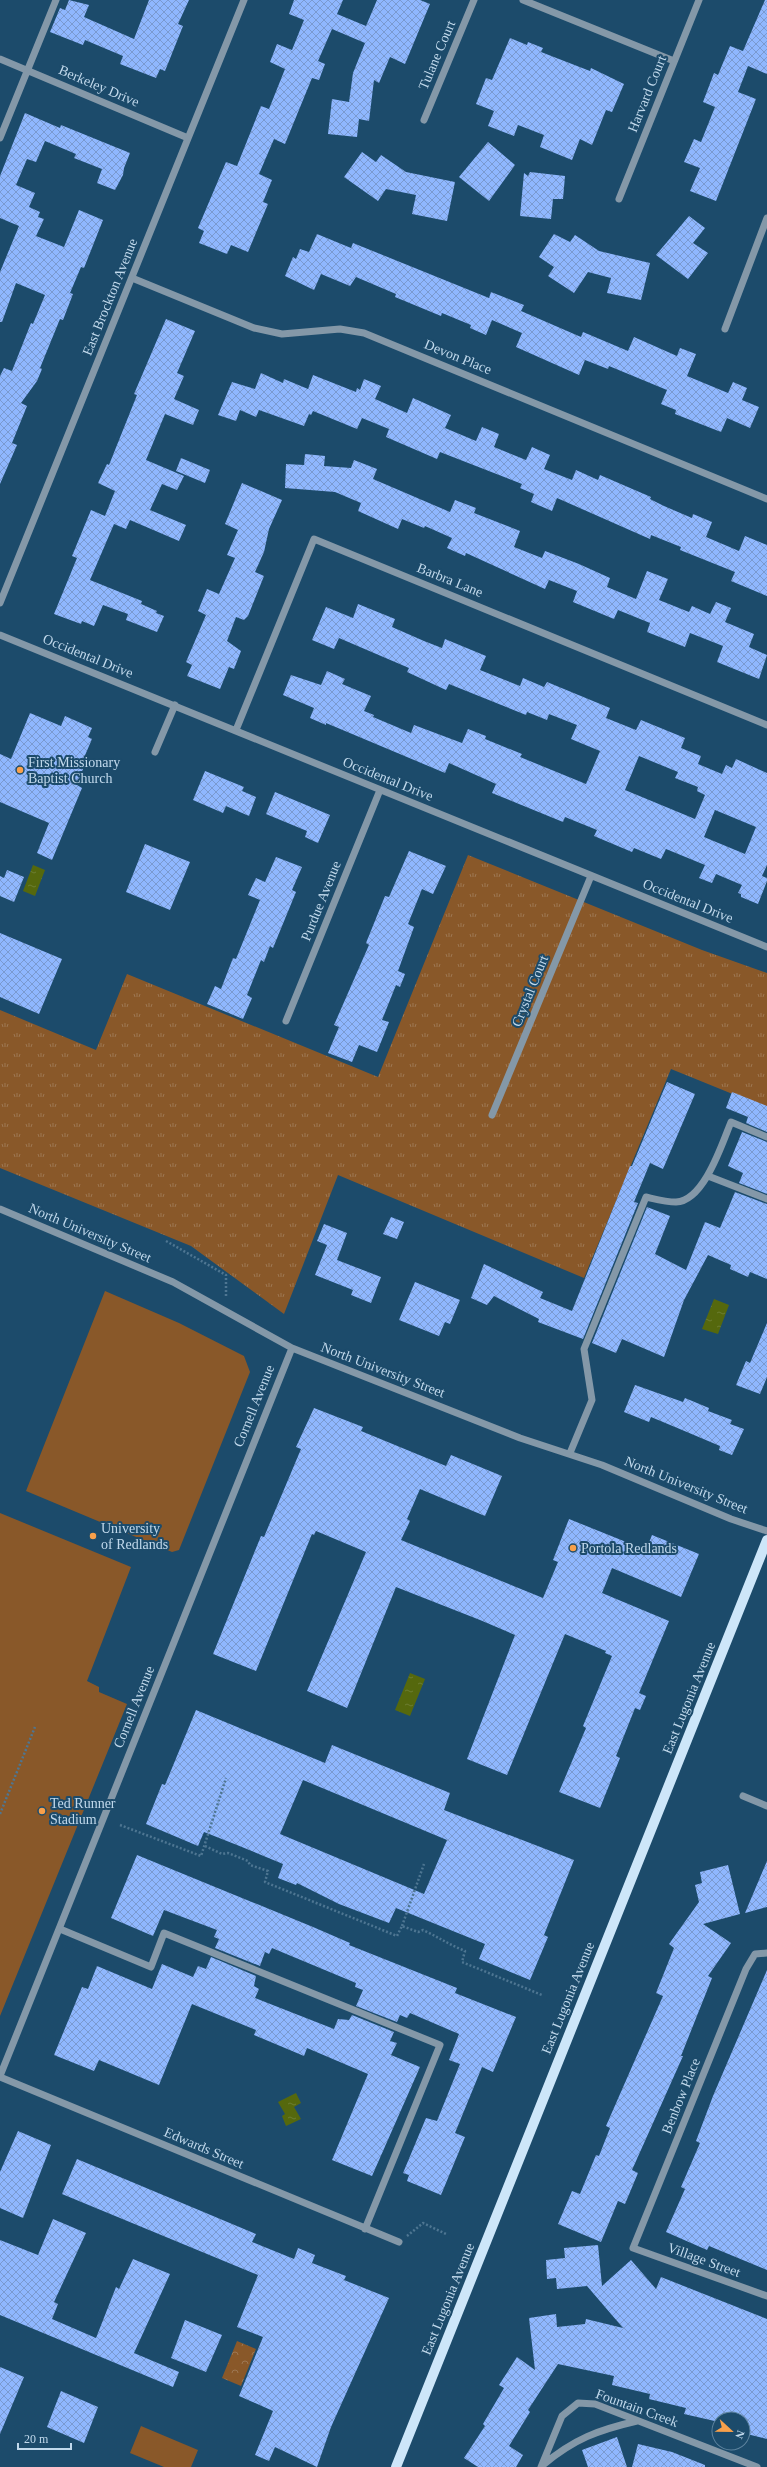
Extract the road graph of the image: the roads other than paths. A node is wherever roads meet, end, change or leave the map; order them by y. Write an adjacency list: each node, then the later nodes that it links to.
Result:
1 (56, 0): 8 (street)
2 (244, 0): 11 (street, East Brockton Avenue)
3 (474, 0): 9 (street, Tulane Court)
4 (523, 0): 7 (street)
5 (699, 0): 7 (street, Harvard Court)
6 (0, 59): 8 (street, Berkeley Drive)
7 (674, 61): 12 (street, Harvard Court)
8 (28, 70): 10 (street); 11 (street, Berkeley Drive)
9 (424, 120)
10 (0, 138)
11 (188, 138): 14 (street, East Brockton Avenue)
12 (619, 199)
13 (767, 218): 15 (street)
14 (132, 278): 16 (street, Devon Place); 17 (street, East Brockton Avenue)
15 (726, 329)
16 (767, 499)
17 (0, 603)
18 (0, 635): 19 (street, Occidental Drive)
19 (176, 705): 21 (street, Occidental Drive); 22 (street)
20 (767, 725): 21 (street, Barbra Lane)
21 (236, 730): 23 (street, Occidental Drive)
22 (154, 752)
23 (380, 790): 24 (street, Occidental Drive); 26 (street, Purdue Avenue)
24 (591, 876): 25 (street, Occidental Drive); 27 (street, Crystal Court)
25 (767, 947)
26 (286, 1021)
27 (492, 1115)
28 (767, 1137): 29 (street)
29 (708, 1176): 30 (street); 33 (street)
30 (767, 1199)
31 (0, 1209): 32 (street, North University Street)
32 (292, 1348): 33 (street, North University Street); 38 (street, Cornell Avenue)
33 (570, 1453): 34 (street, North University Street)
34 (767, 1530)
35 (767, 1540): 46 (main road, East Lugonia Avenue)
36 (743, 1796): 37 (street)
37 (767, 1806)
38 (60, 1929): 40 (street, Cornell Avenue); 41 (street)
39 (767, 1953): 43 (street, Benbow Place)
40 (0, 2076): 41 (street, Edwards Street)
41 (365, 2228): 42 (street, Edwards Street)
42 (399, 2242)
43 (633, 2248): 44 (street, Village Street)
44 (767, 2296)
45 (638, 2420): 47 (street); 47 (street, Fountain Creek); 48 (street, Fountain Creek)
46 (396, 2467)
47 (541, 2467)
48 (757, 2467)

